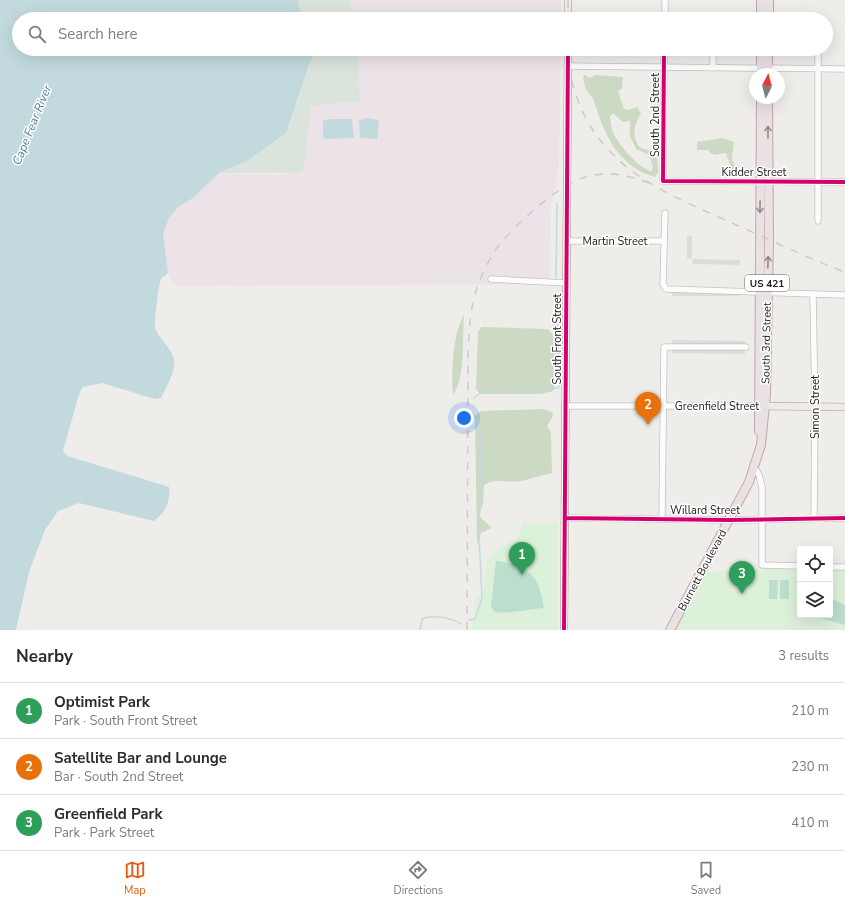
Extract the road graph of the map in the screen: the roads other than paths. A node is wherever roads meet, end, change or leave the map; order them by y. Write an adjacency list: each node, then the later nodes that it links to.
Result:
1 (568, 0): 5 (main road)
2 (665, 0): 6 (street)
3 (761, 0): 7 (highway)
4 (769, 0): 8 (highway)
5 (568, 12)
6 (664, 12)
7 (761, 12)
8 (769, 12)
9 (568, 56): 15 (main road, South Front Street)
10 (664, 56): 16 (street, South 2nd Street)
11 (714, 56): 17 (street)
12 (762, 56): 18 (highway)
13 (767, 56): 19 (highway)
14 (818, 56): 20 (street)
15 (568, 66): 16 (street); 32 (main road, South Front Street)
16 (664, 68): 17 (street); 26 (street, South 2nd Street)
17 (713, 68): 22 (street)
18 (764, 68)
19 (765, 68)
20 (818, 69): 21 (street); 23 (street); 28 (street)
21 (845, 69)
22 (749, 70)
23 (785, 70)
24 (761, 104): 27 (highway, South 3rd Street / US 421)
25 (768, 104): 27 (highway, South 3rd Street / US 421, one-way to 25)
26 (663, 181): 27 (street, Kidder Street)
27 (764, 181): 28 (street, Kidder Street); 36 (highway, South 3rd Street / US 421)
28 (818, 182): 29 (street, Kidder Street); 31 (street)
29 (845, 182)
30 (664, 213): 33 (street)
31 (818, 221)
32 (566, 241): 33 (street, Martin Street); 35 (main road, South Front Street)
33 (663, 241): 36 (street)
34 (491, 279): 35 (street)
35 (566, 283): 40 (main road, South Front Street)
36 (763, 292): 37 (street); 42 (highway, South 3rd Street / US 421)
37 (813, 294): 38 (street); 43 (street, Simon Street)
38 (845, 295)
39 (746, 347): 41 (street)
40 (565, 406): 41 (street, Greenfield Street); 46 (main road, South Front Street)
41 (662, 406): 42 (street, Greenfield Street); 47 (street)
42 (762, 406): 43 (main road, Greenfield Street); 45 (highway, South 3rd Street / US 421)
43 (815, 407): 44 (main road, Greenfield Street); 50 (street, Simon Street)
44 (845, 407)
45 (755, 468): 48 (street); 51 (highway, Burnett Boulevard / US 421)
46 (565, 518): 47 (street, Willard Street); 55 (main road, South Front Street)
47 (662, 518): 51 (street, Willard Street)
48 (763, 518): 50 (street, Willard Street); 51 (street, Willard Street); 52 (street)
49 (845, 518): 50 (street, Willard Street)
50 (814, 519)
51 (729, 520): 56 (highway, Burnett Boulevard / US 421)
52 (797, 566)
53 (833, 567): 54 (street)
54 (845, 567)
55 (564, 630)
56 (670, 630)

